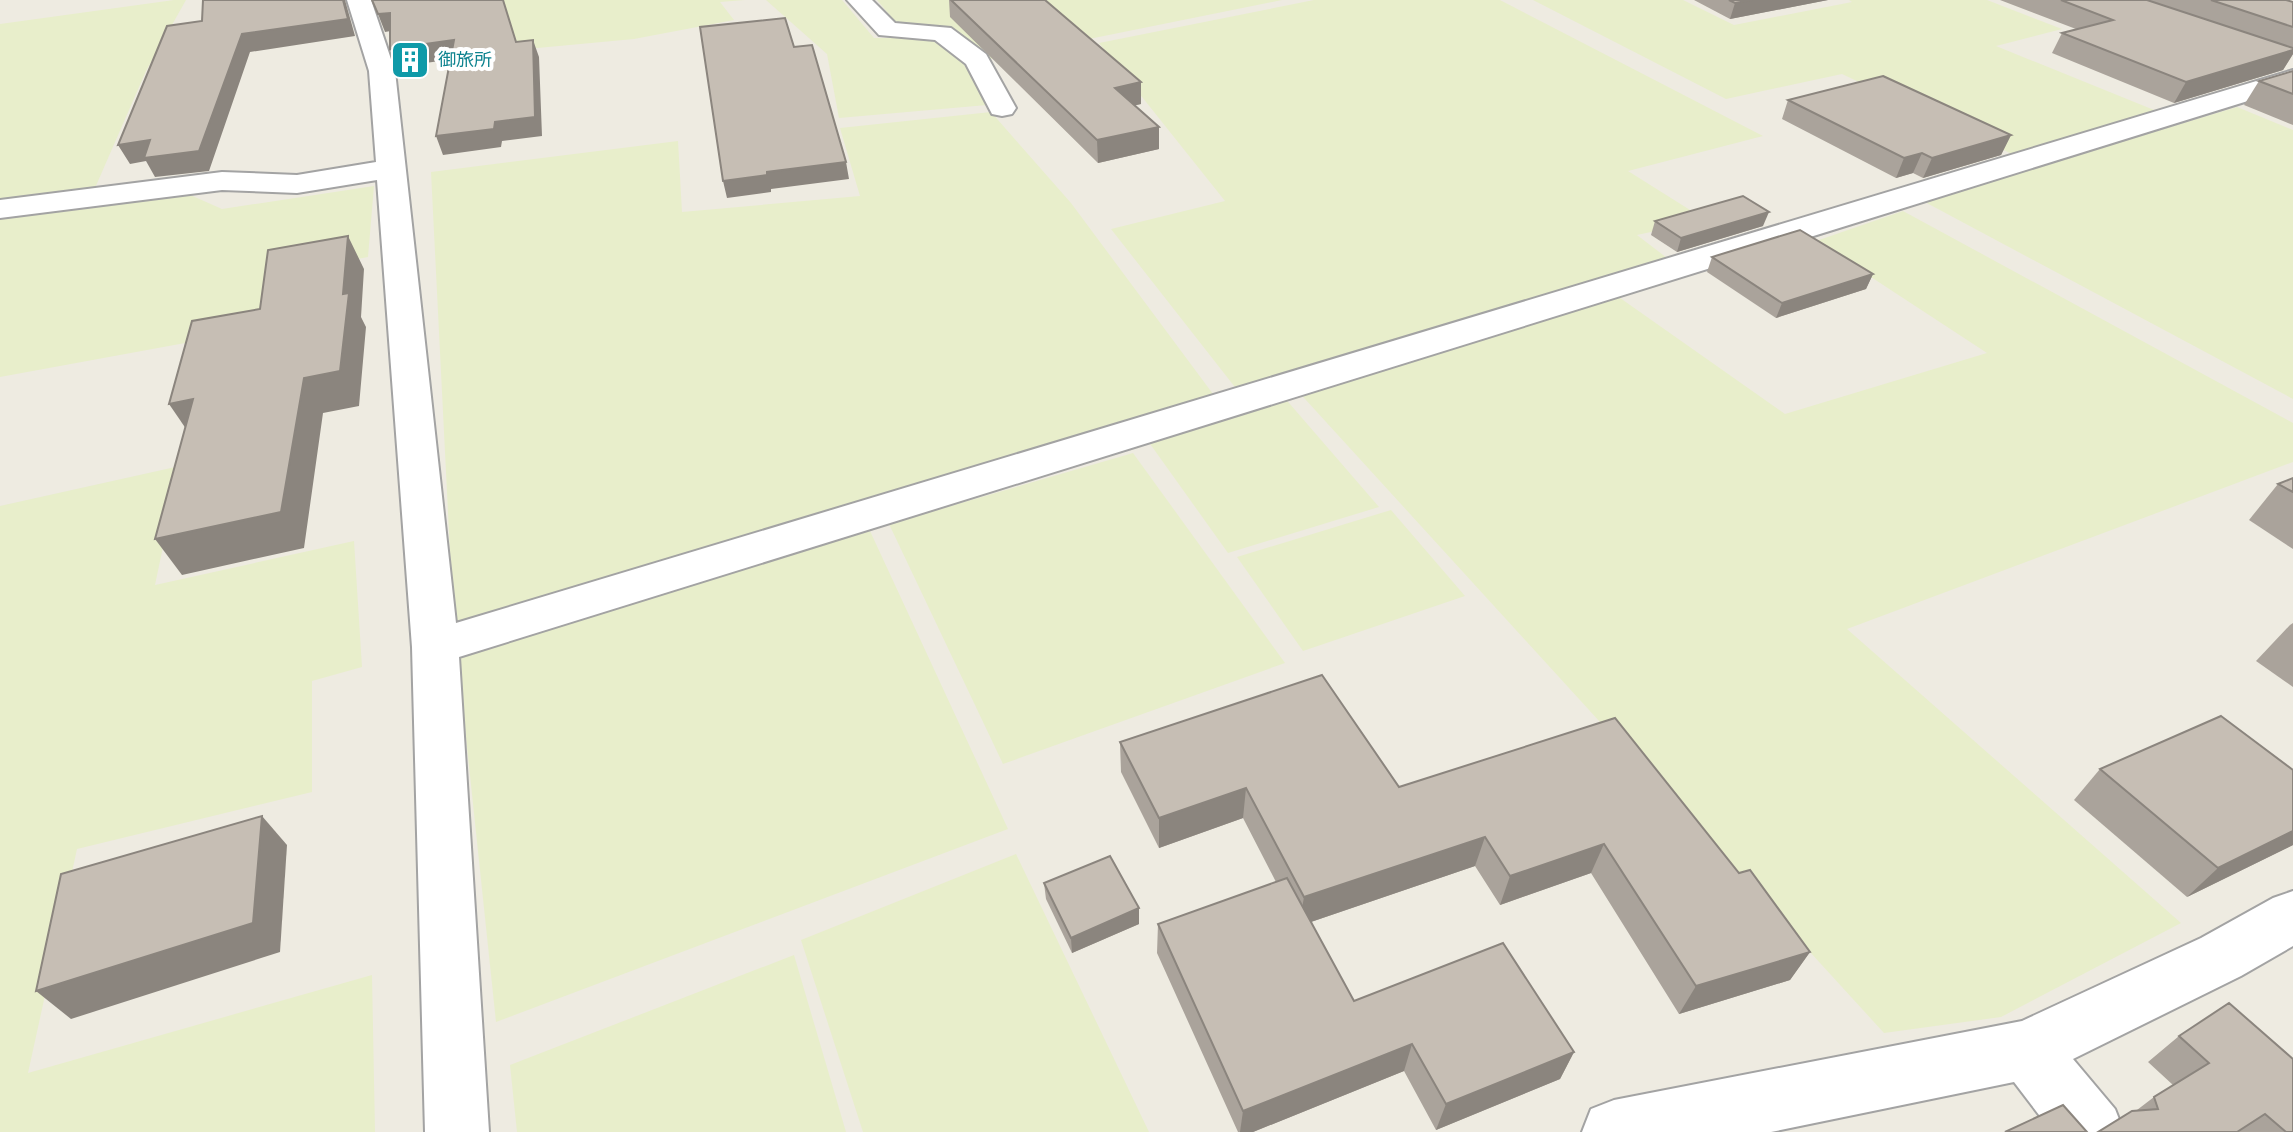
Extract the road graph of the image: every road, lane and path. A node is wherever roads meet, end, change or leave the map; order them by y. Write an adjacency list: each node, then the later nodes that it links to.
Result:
1 (359, 0): 5 (street)
2 (859, 0): 4 (street)
3 (2288, 66): 7 (street)
4 (1002, 108)
5 (393, 168): 6 (street); 7 (street)
6 (0, 209)
7 (435, 647): 10 (street)
8 (2293, 916): 9 (street)
9 (2027, 1050): 11 (street); 12 (street)
10 (457, 1132)
11 (1614, 1132)
12 (2092, 1132)

